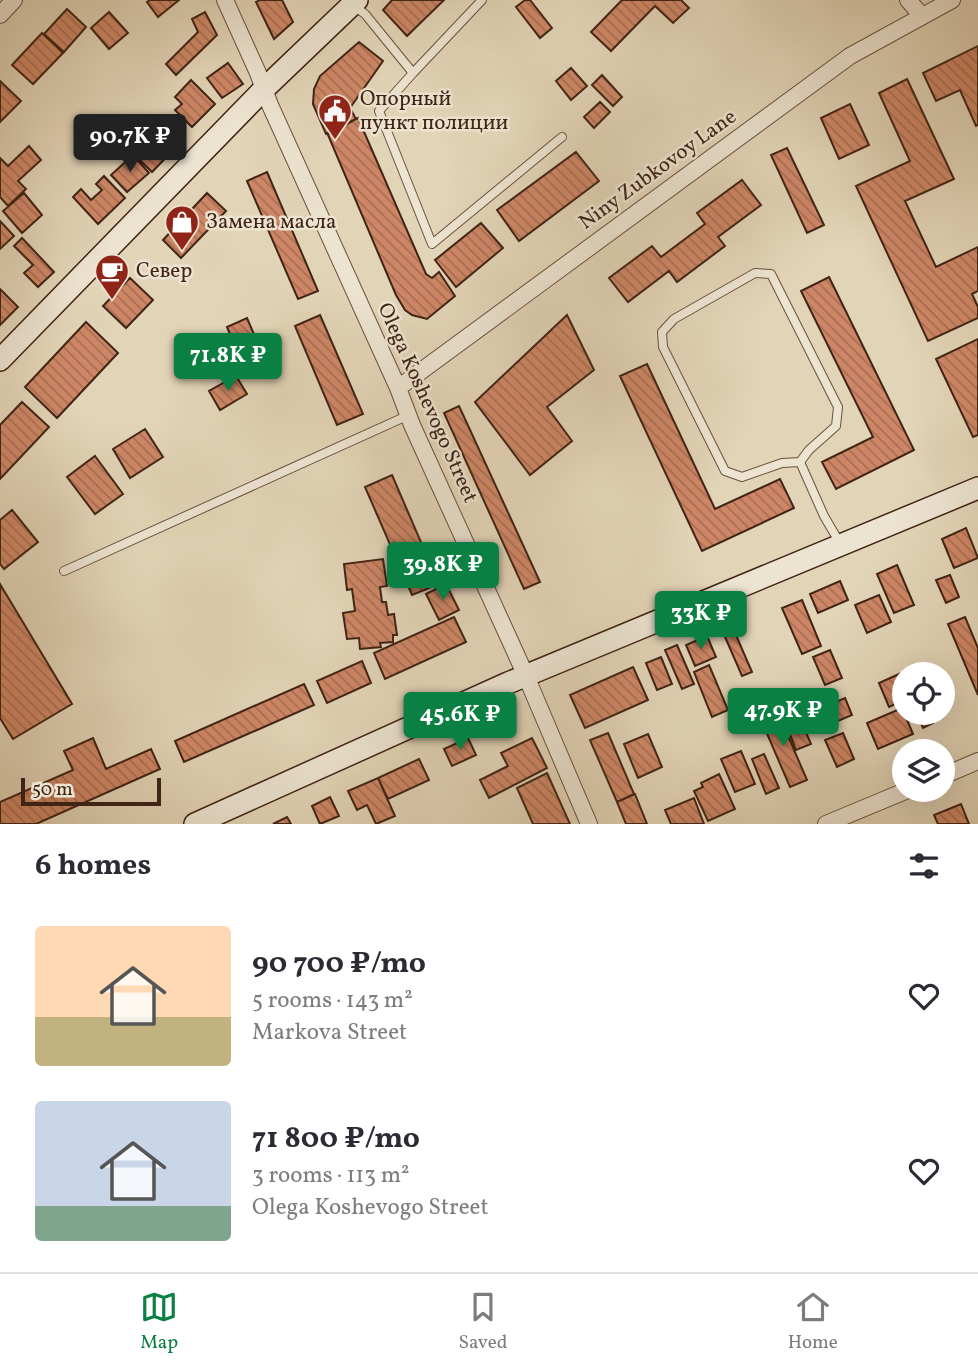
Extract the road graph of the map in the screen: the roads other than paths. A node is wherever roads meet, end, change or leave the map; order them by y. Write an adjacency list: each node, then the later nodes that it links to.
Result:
1 (14, 0): 7 (street)
2 (225, 0): 10 (street, Olega Koshevogo Street)
3 (482, 0): 9 (lane)
4 (908, 0): 8 (street)
5 (952, 0): 8 (street, Niny Zubkovoy Lane)
6 (355, 2): 9 (lane); 10 (main road)
7 (0, 15)
8 (922, 16): 13 (street, Niny Zubkovoy Lane)
9 (413, 73): 11 (lane)
10 (264, 89): 12 (main road); 13 (street, Olega Koshevogo Street)
11 (562, 137)
12 (0, 360)
13 (398, 388): 14 (street, Olega Koshevogo Street)
14 (408, 415): 18 (lane); 19 (street, Olega Koshevogo Street)
15 (800, 462): 15 (lane); 17 (lane)
16 (978, 488): 17 (main road)
17 (841, 545): 19 (main road)
18 (64, 571)
19 (526, 676): 23 (main road); 24 (street, Olega Koshevogo Street)
20 (978, 761): 21 (street)
21 (955, 771)
22 (892, 796): 25 (street)
23 (195, 824)
24 (589, 824)
25 (826, 824)

